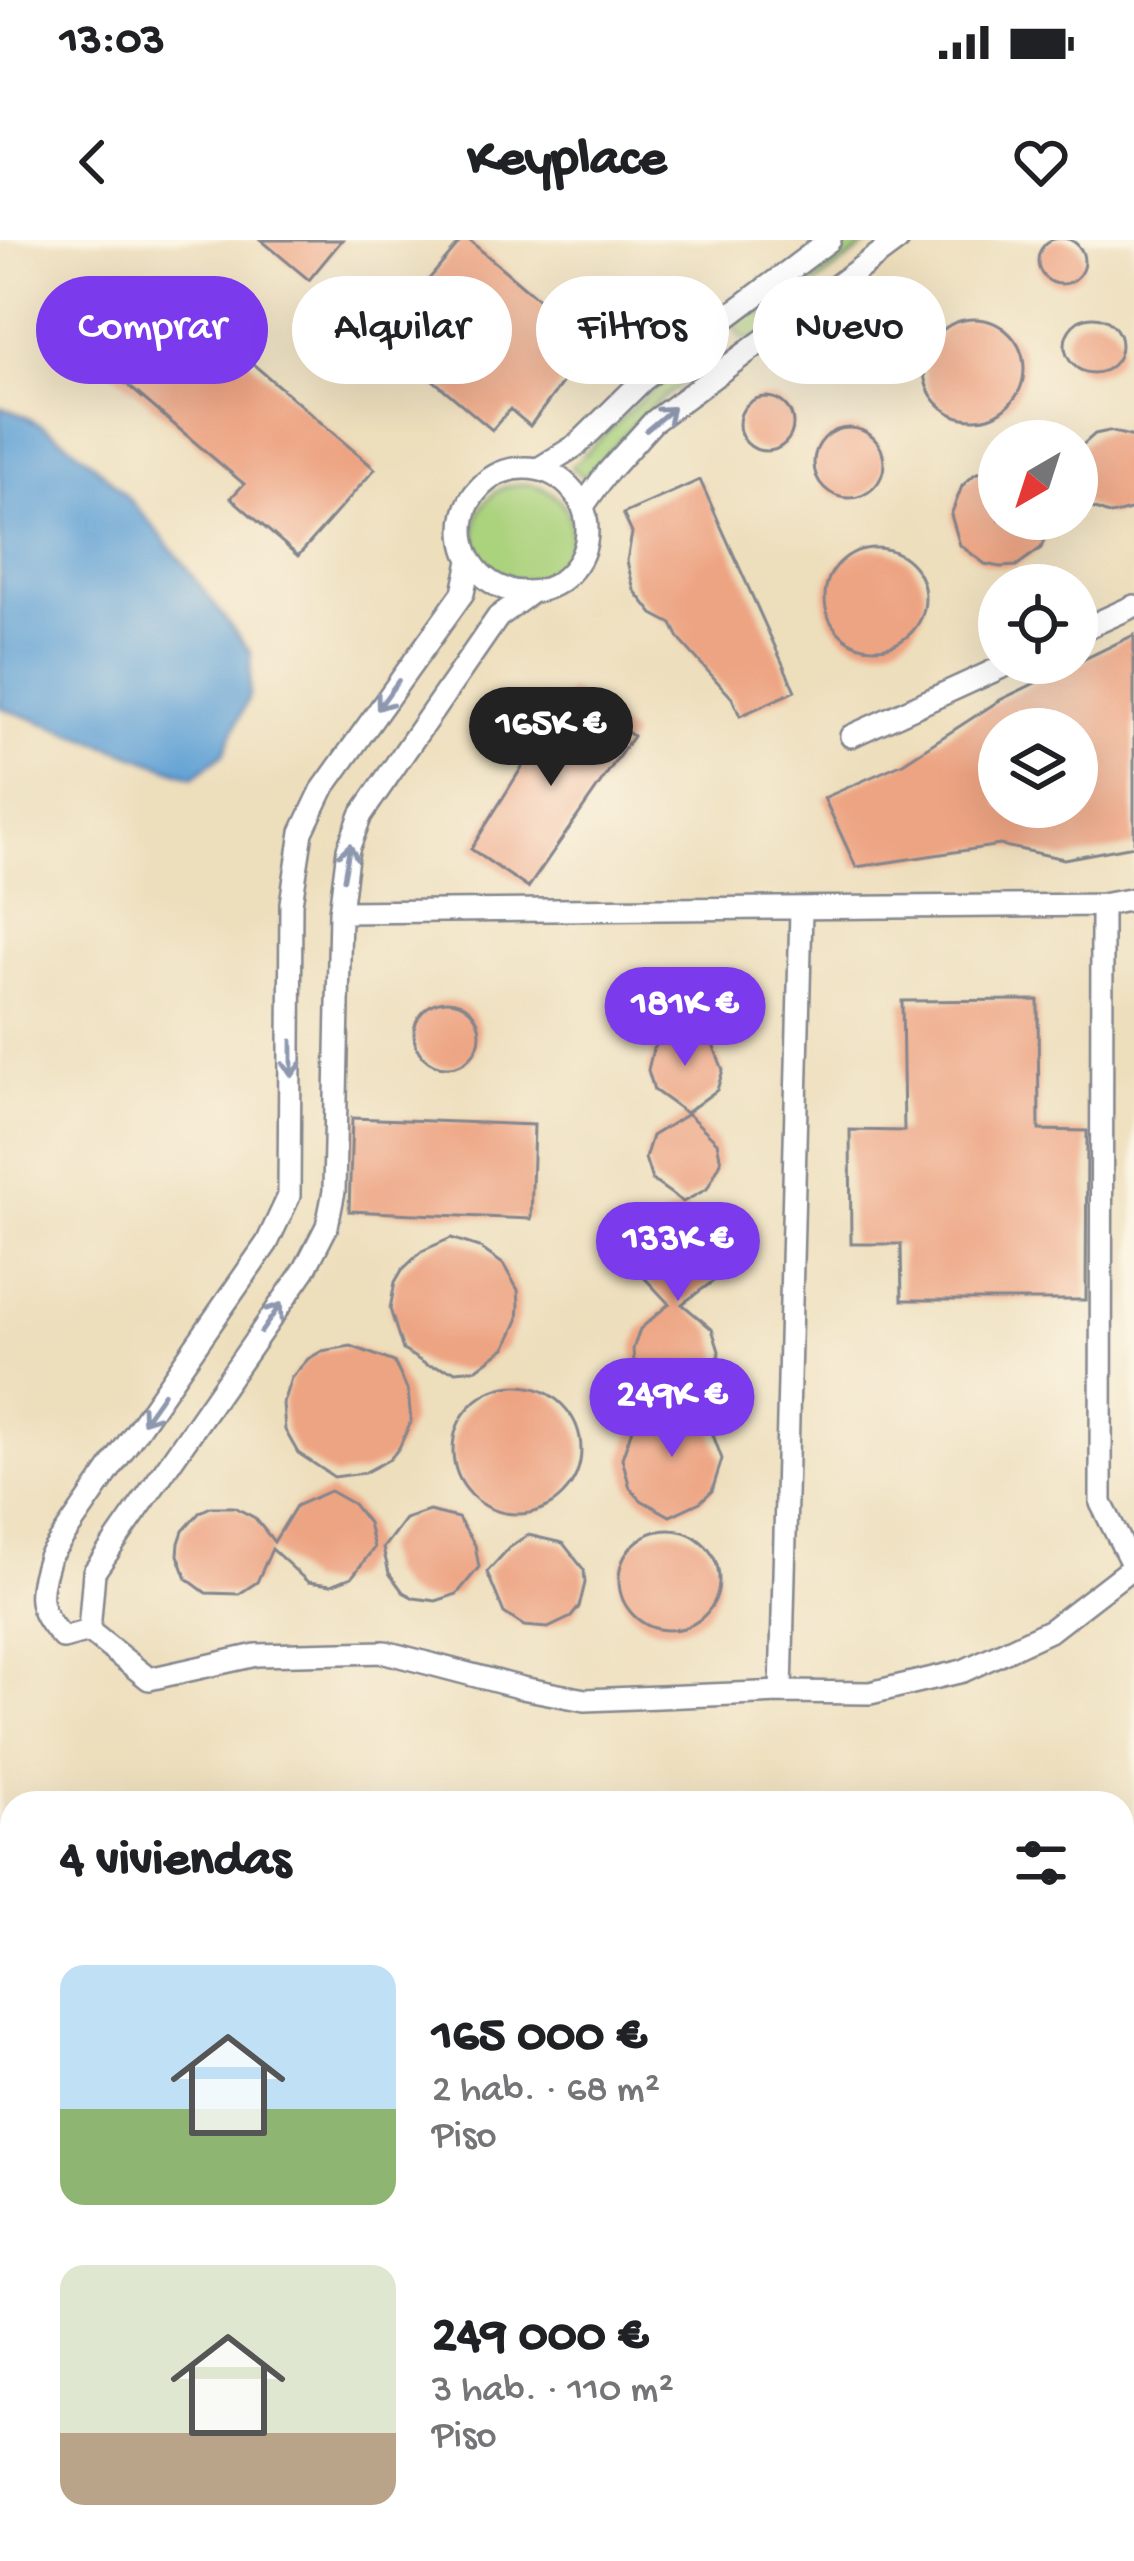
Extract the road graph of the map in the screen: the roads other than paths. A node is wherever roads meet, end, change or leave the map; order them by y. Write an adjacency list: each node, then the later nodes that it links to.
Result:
1 (830, 240): 3 (street)
2 (898, 240): 4 (street, one-way to 2)
3 (538, 469): 4 (street); 5 (street)
4 (583, 506): 6 (street)
5 (470, 561): 6 (street); 11 (street, one-way to 11)
6 (530, 593): 12 (street)
7 (1134, 606): 8 (street)
8 (1098, 622)
9 (978, 678): 10 (street)
10 (851, 736)
11 (353, 744): 12 (street); 18 (street, one-way to 18)
12 (389, 770): 16 (street, one-way to 12)
13 (1134, 899): 14 (street)
14 (1102, 905): 15 (street); 17 (street)
15 (801, 910): 16 (street); 19 (street)
16 (340, 912): 18 (street, one-way to 16)
17 (1134, 1566): 19 (street)
18 (88, 1631): 19 (street)
19 (781, 1691)

